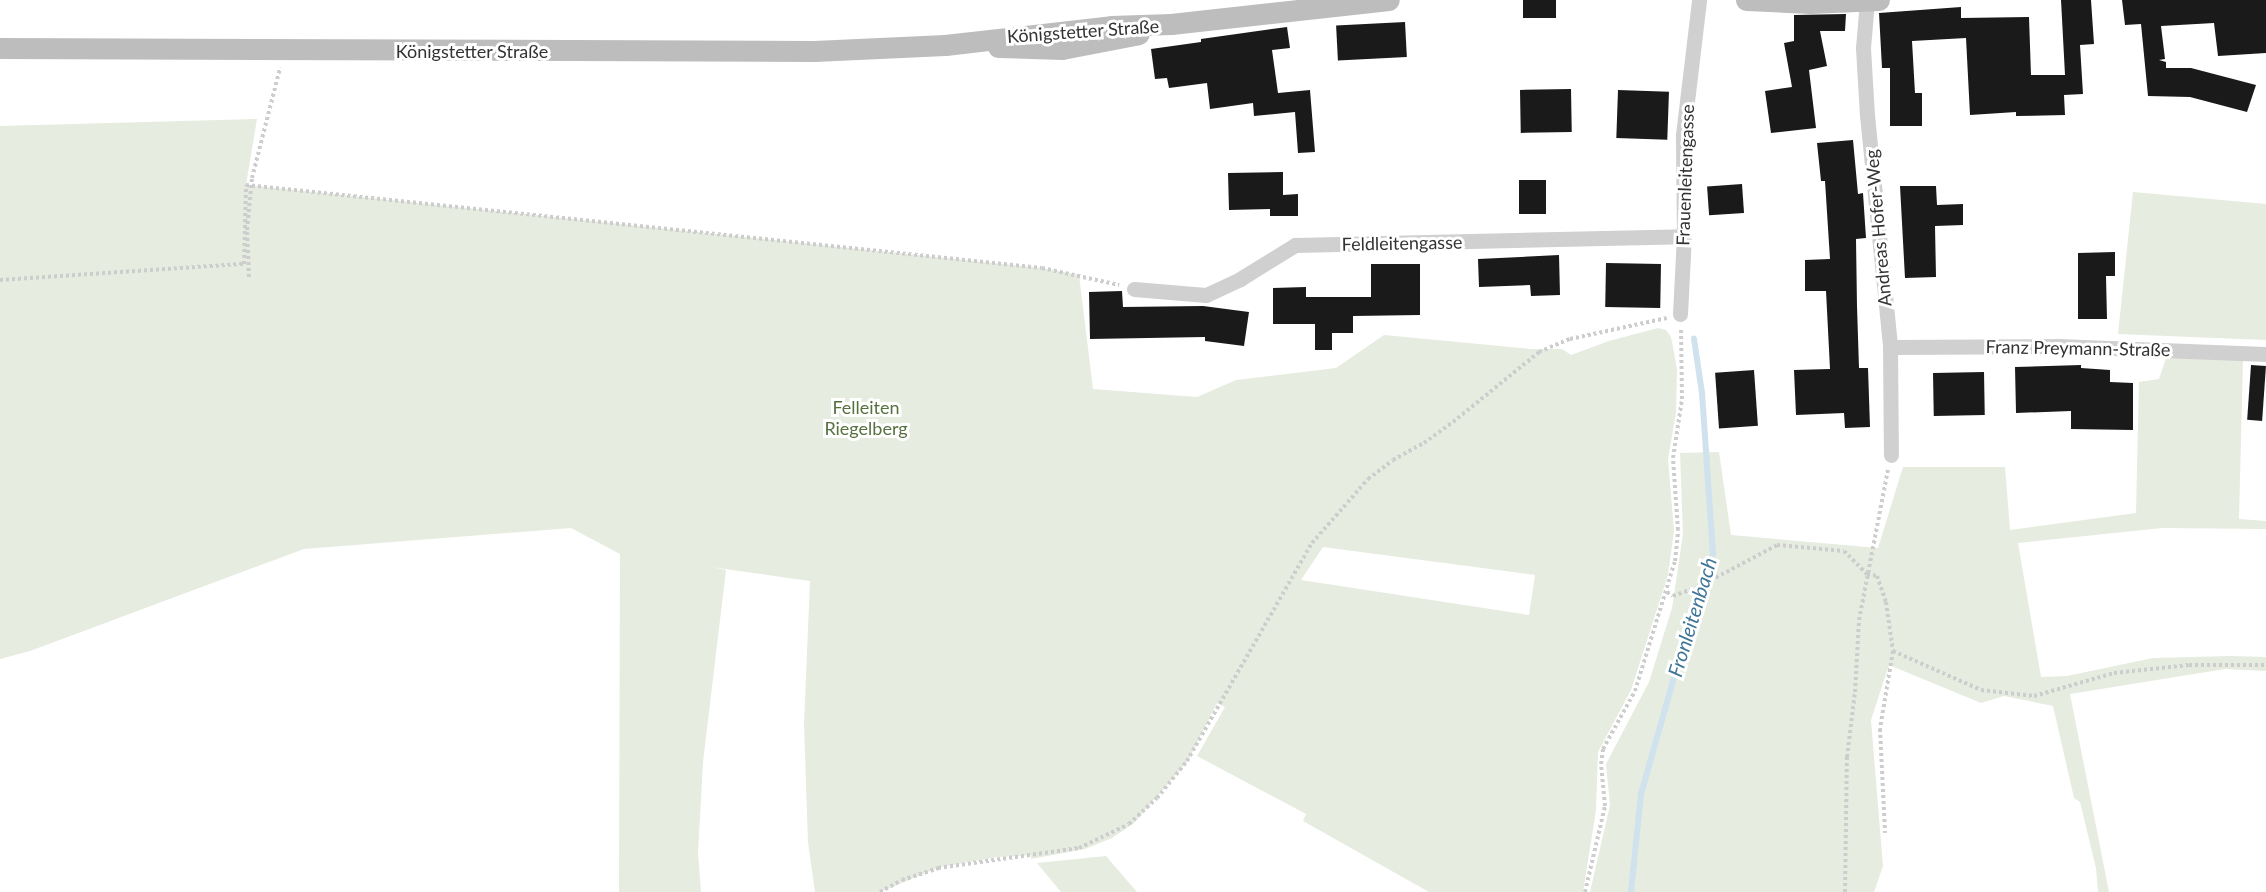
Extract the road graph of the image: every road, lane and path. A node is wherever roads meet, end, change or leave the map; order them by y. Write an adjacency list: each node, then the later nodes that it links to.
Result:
1 (1389, 0): 7 (main road, Königstetter Straße)
2 (1699, 0): 9 (street, Frauenleitengasse)
3 (1746, 0): 5 (main road)
4 (1879, 0): 5 (main road)
5 (1867, 1): 14 (street, Andreas Hofer-Weg)
6 (0, 48): 7 (main road, Königstetter Straße)
7 (284, 50): 8 (path)
8 (251, 185): 10 (path); 11 (path); 12 (path)
9 (1684, 236): 12 (street, Feldleitengasse); 13 (street, Frauenleitengasse)
10 (249, 277)
11 (0, 280)
12 (1134, 289)
13 (1680, 314): 18 (path); 22 (path)
14 (1890, 346): 15 (street, Franz Preymann-Straße); 16 (street, Andreas Hofer-Weg)
15 (2266, 354)
16 (1891, 455): 17 (path)
17 (1867, 574): 18 (path); 19 (path); 24 (path)
18 (1667, 592): 23 (path)
19 (1893, 651): 20 (path); 21 (path)
20 (2266, 665)
21 (1886, 833)
22 (880, 892)
23 (1585, 892)
24 (1845, 892)

